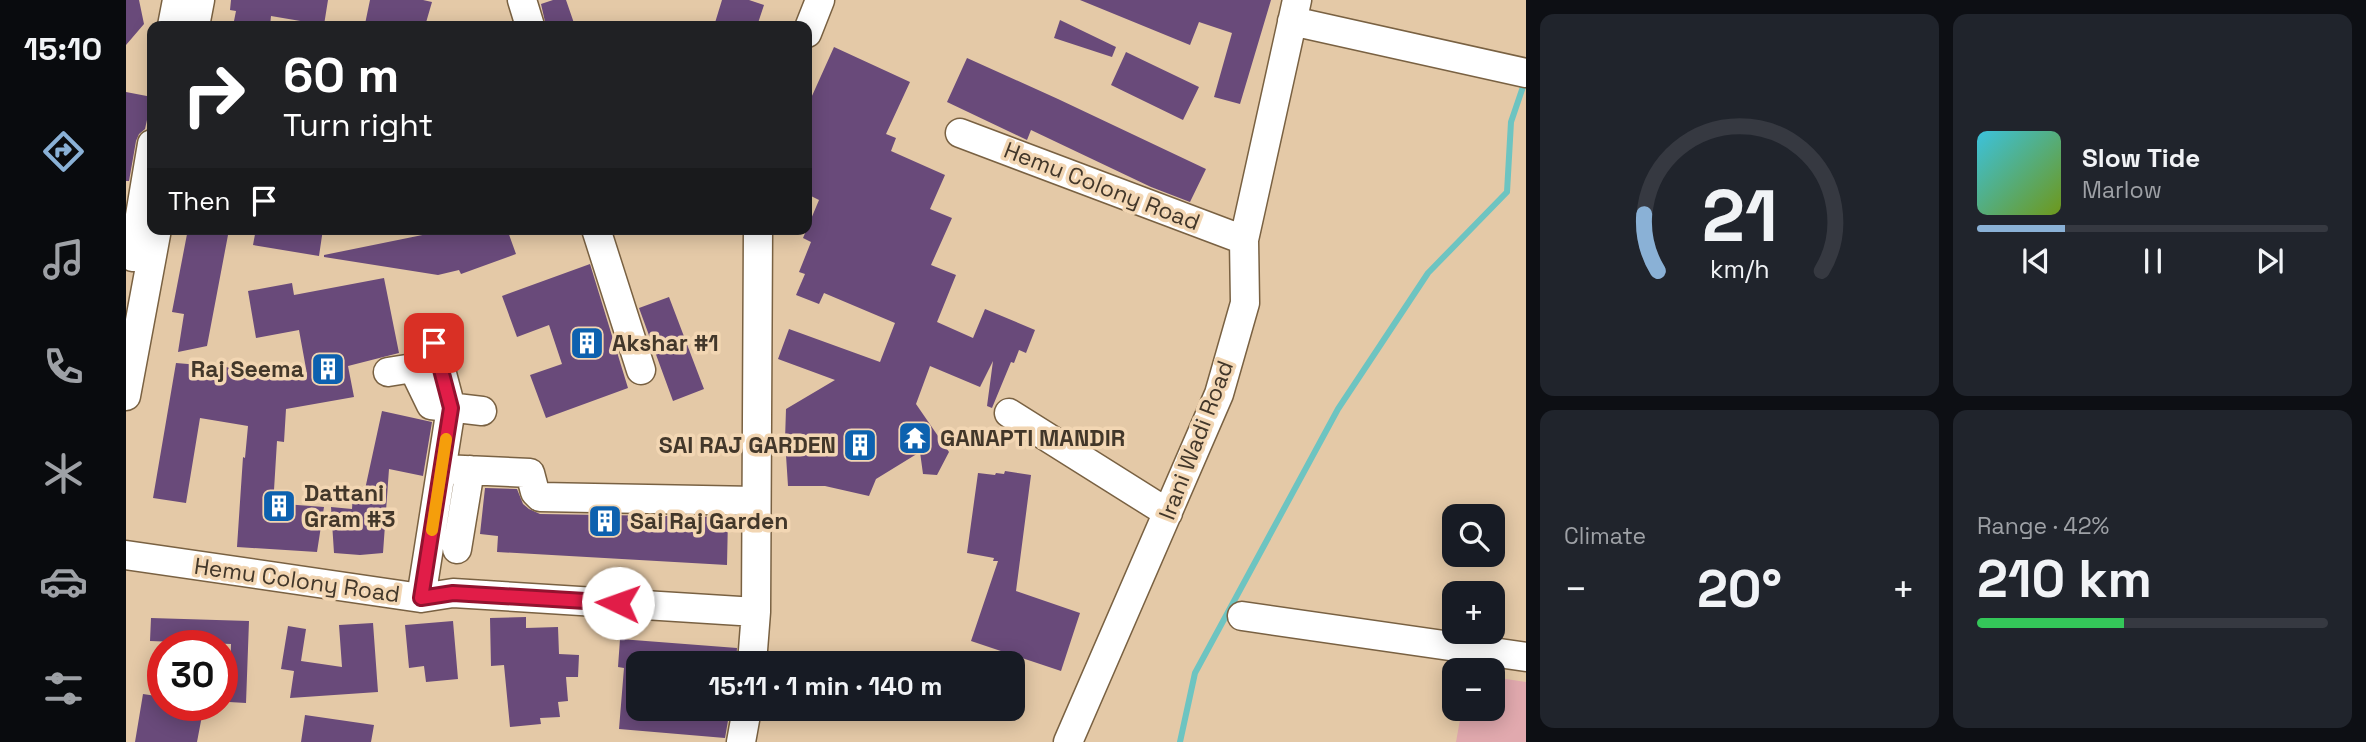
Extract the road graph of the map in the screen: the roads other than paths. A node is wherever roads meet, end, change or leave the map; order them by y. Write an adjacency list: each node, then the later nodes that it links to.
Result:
1 (177, 0): 6 (street)
2 (200, 0): 7 (street)
3 (522, 0): 8 (street)
4 (820, 0): 9 (street)
5 (1294, 10): 10 (street); 16 (street, Irani Wadi Road)
6 (173, 21)
7 (196, 21)
8 (528, 21)
9 (812, 21)
10 (1515, 71)
11 (960, 133): 16 (street, Hemu Colony Road)
12 (147, 174): 17 (street)
13 (156, 235): 21 (street)
14 (598, 235): 19 (street)
15 (758, 235): 27 (street)
16 (1244, 240): 28 (street, Irani Wadi Road)
17 (126, 301)
18 (434, 343): 22 (street)
19 (641, 370)
20 (388, 372): 22 (street)
21 (126, 396)
22 (451, 408): 23 (street); 25 (street)
23 (482, 411)
24 (1009, 413): 28 (street)
25 (442, 469): 26 (street); 31 (street)
26 (470, 470): 27 (street); 29 (street)
27 (756, 501): 32 (street)
28 (1168, 513): 38 (street, Irani Wadi Road)
29 (457, 549)
30 (126, 555): 31 (street, Hemu Colony Road)
31 (421, 598): 32 (street, Hemu Colony Road)
32 (756, 612): 34 (street)
33 (1242, 616): 35 (street)
34 (752, 651)
35 (1526, 657)
36 (745, 721): 37 (street)
37 (741, 742)
38 (1068, 742)

